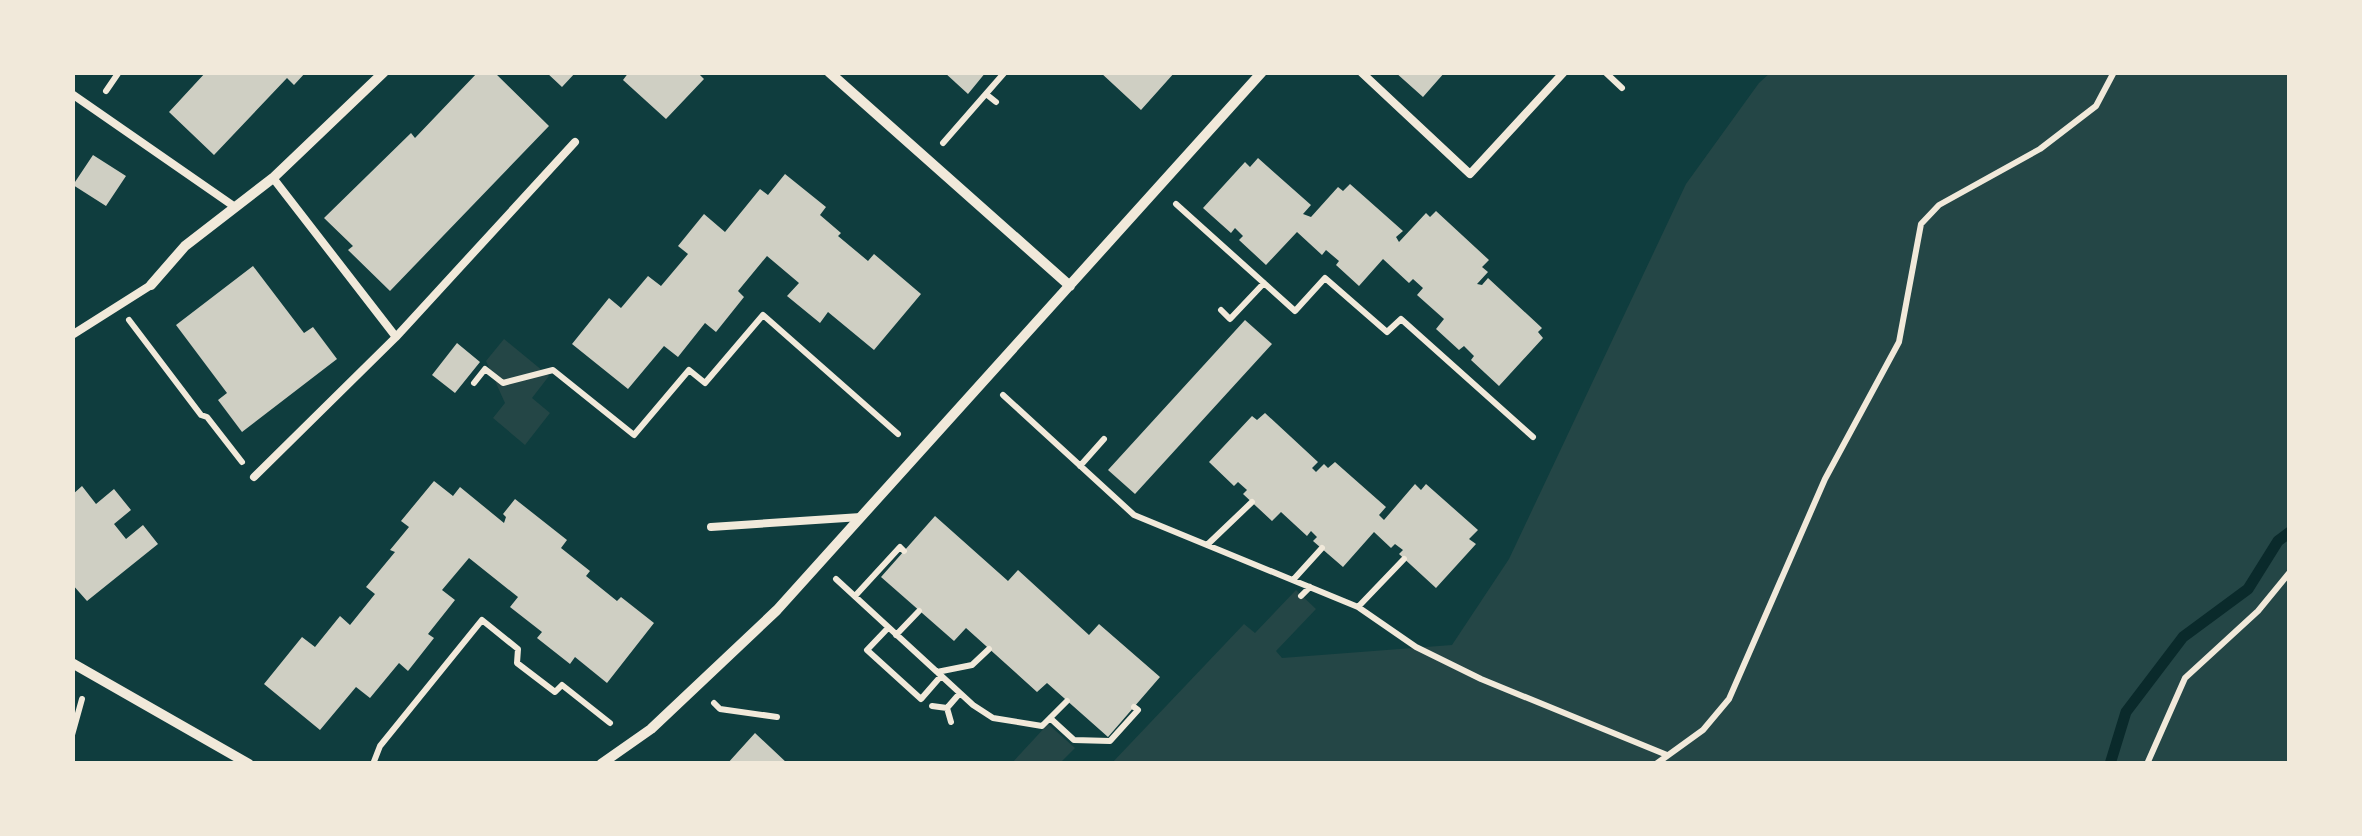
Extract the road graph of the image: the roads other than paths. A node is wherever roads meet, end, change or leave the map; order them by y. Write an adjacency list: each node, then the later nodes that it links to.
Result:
1 (384, 72): 8 (street)
2 (829, 72): 11 (street)
3 (1262, 72): 11 (street)
4 (1361, 72): 5 (lane)
5 (1564, 72)
6 (72, 94): 9 (lane)
7 (575, 142): 13 (lane)
8 (273, 178): 9 (street); 13 (lane)
9 (236, 207): 10 (street)
10 (150, 285): 12 (lane)
11 (1070, 286): 15 (street)
12 (72, 335)
13 (396, 337): 14 (lane)
14 (254, 477)
15 (861, 517): 16 (lane); 19 (street)
16 (712, 527)
17 (72, 663): 18 (street)
18 (248, 764)
19 (601, 764)

